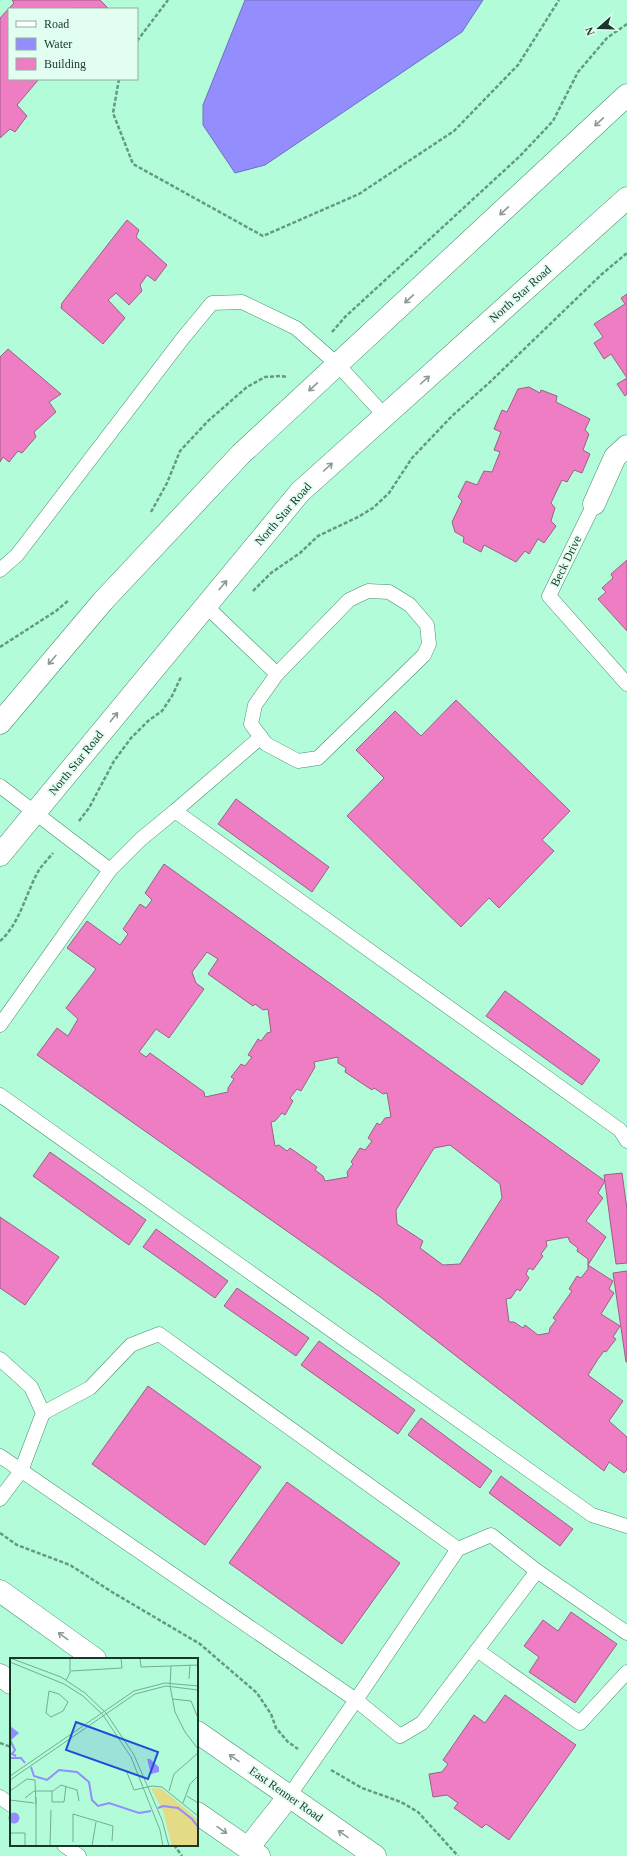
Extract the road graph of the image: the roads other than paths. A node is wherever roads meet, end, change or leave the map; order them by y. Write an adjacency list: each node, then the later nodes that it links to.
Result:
1 (627, 95): 3 (main road, one-way to 3)
2 (627, 198): 4 (main road, North Star Road, one-way to 2)
3 (338, 364): 4 (lane); 7 (lane); 11 (main road, one-way to 11)
4 (385, 416): 8 (main road, North Star Road, one-way to 4)
5 (627, 446): 6 (main road, Beck Drive)
6 (594, 504): 10 (lane, Beck Drive)
7 (0, 570)
8 (206, 606): 9 (lane); 15 (main road, North Star Road, one-way to 8)
9 (277, 674): 12 (lane); 12 (lane)
10 (627, 684)
11 (0, 723)
12 (261, 737): 14 (lane)
13 (0, 786): 15 (lane)
14 (175, 812): 17 (lane); 20 (lane)
15 (35, 813): 16 (main road, North Star Road); 17 (lane)
16 (0, 855)
17 (110, 870): 18 (lane)
18 (0, 1025)
19 (0, 1095): 26 (lane)
20 (627, 1141)
21 (0, 1359): 22 (lane)
22 (43, 1413): 24 (lane); 27 (lane)
23 (0, 1456): 24 (lane)
24 (22, 1471): 25 (lane); 36 (lane)
25 (0, 1499)
26 (627, 1526)
27 (458, 1549): 28 (lane); 36 (lane)
28 (537, 1572): 30 (lane); 31 (lane)
29 (0, 1591): 32 (main road, one-way to 29)
30 (627, 1633)
31 (477, 1650): 33 (lane); 36 (lane)
32 (93, 1658)
33 (627, 1672)
34 (0, 1675): 35 (main road)
35 (10, 1682)
36 (356, 1700): 38 (lane)
37 (198, 1733): 38 (main road, East Renner Road, one-way to 37)
38 (289, 1796): 43 (main road); 45 (main road, East Renner Road, one-way to 38)
39 (0, 1797): 40 (lane)
40 (10, 1804)
41 (198, 1813): 43 (main road, one-way to 43)
42 (65, 1846): 44 (lane)
43 (250, 1853)
44 (79, 1856)
45 (376, 1856)

